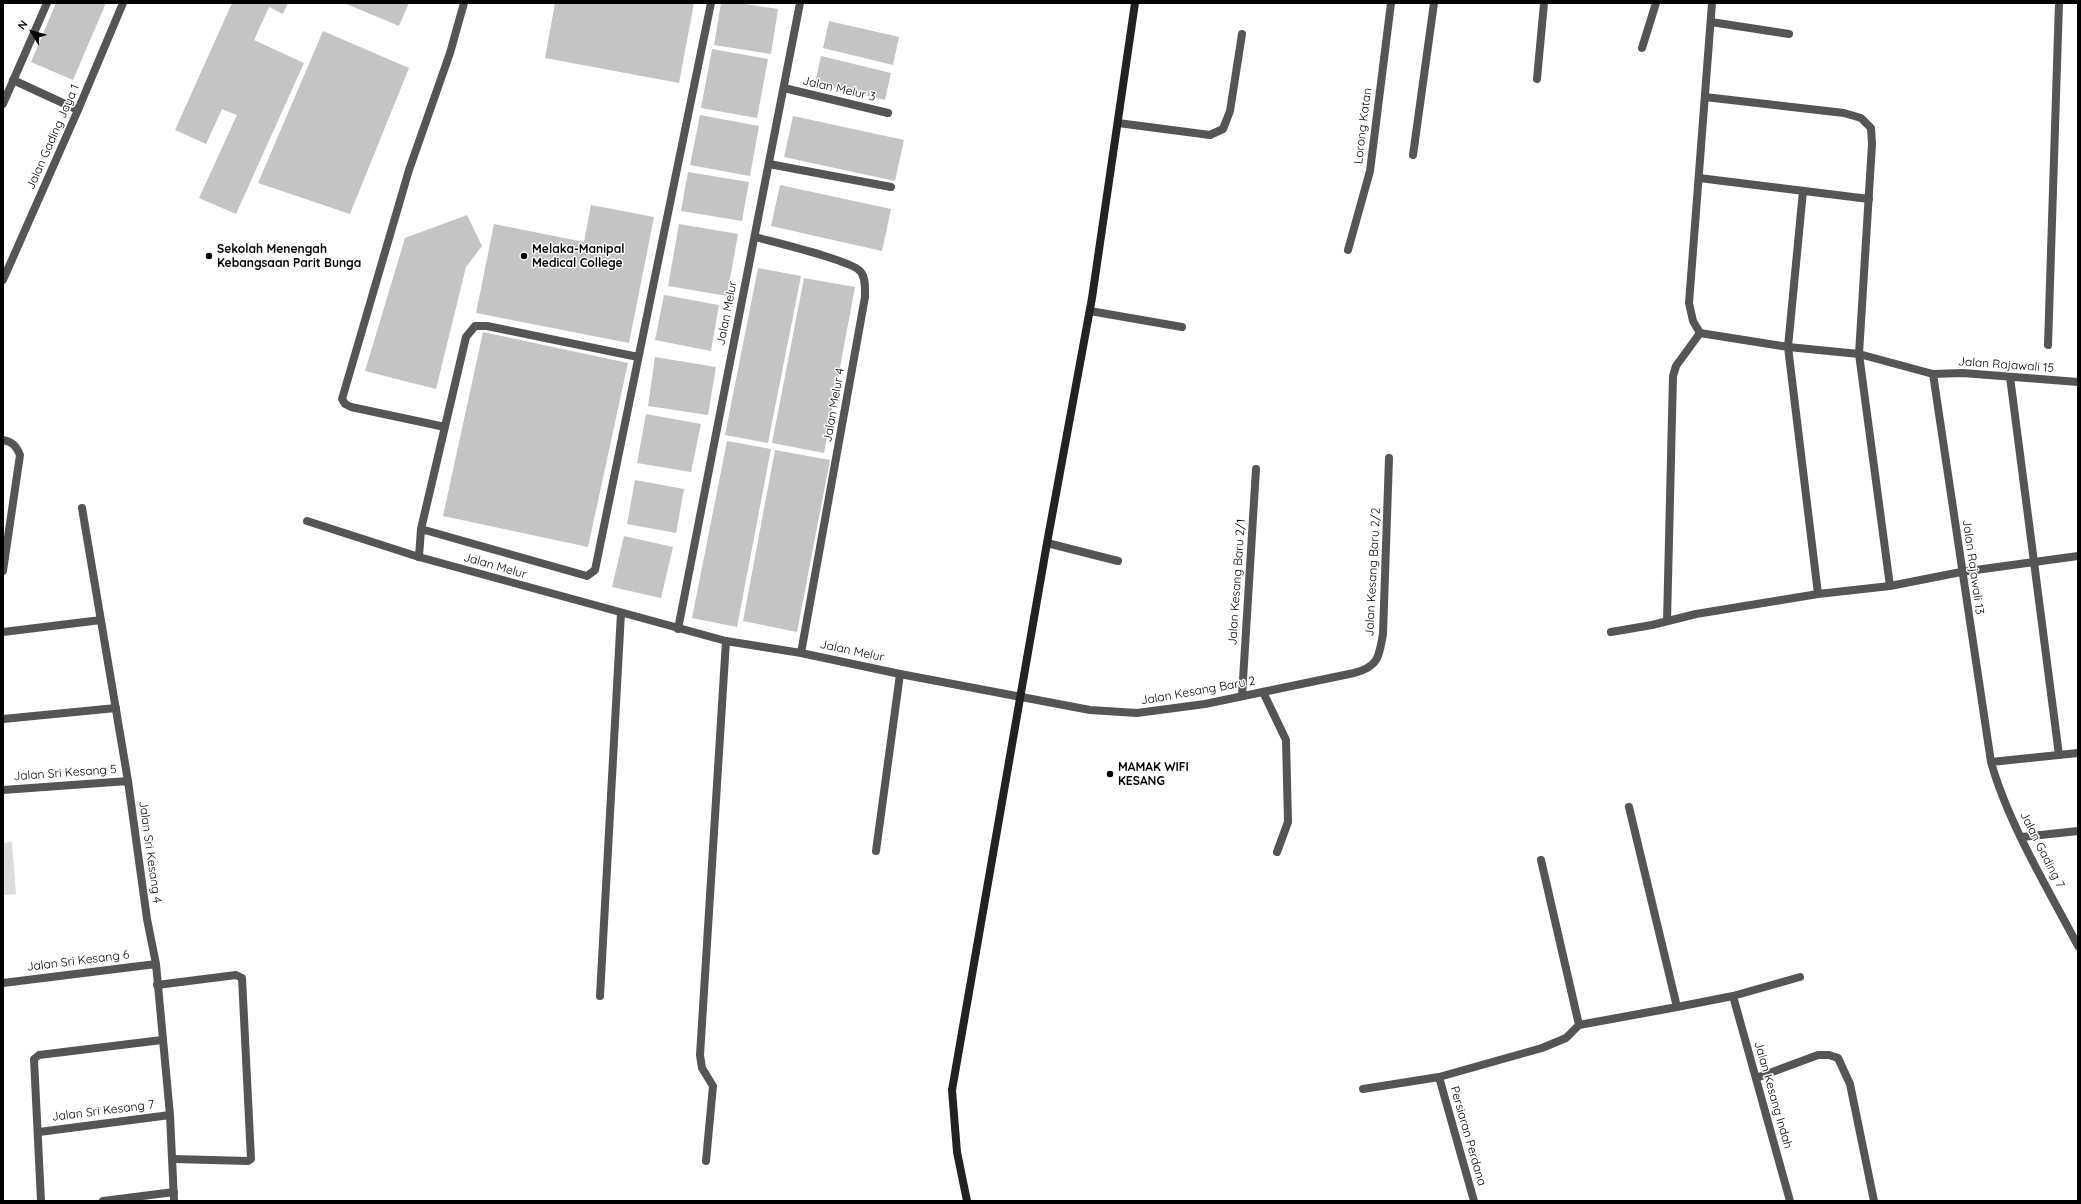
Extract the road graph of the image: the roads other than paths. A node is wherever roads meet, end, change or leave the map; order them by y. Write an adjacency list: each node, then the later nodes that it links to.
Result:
1 (47, 3): 18 (street)
2 (123, 3): 22 (street, Jalan Gading Jaya 1)
3 (464, 3): 45 (street)
4 (711, 3): 41 (street)
5 (800, 3): 19 (street, Jalan Melur)
6 (1135, 3): 24 (street)
7 (1391, 3): 32 (street, Lorong Katan)
8 (1434, 3): 25 (street)
9 (1544, 3): 17 (street)
10 (1656, 3): 16 (street)
11 (1712, 3): 13 (street)
12 (2059, 3): 38 (street)
13 (1711, 22): 15 (street); 20 (street)
14 (1242, 34): 24 (street)
15 (1790, 34)
16 (1642, 48)
17 (1538, 79)
18 (13, 80): 21 (street); 22 (street)
19 (784, 88): 23 (street, Jalan Melur 3); 26 (street, Jalan Melur)
20 (1705, 97): 27 (street); 30 (street)
21 (3, 104)
22 (78, 110): 33 (street, Jalan Gading Jaya 1)
23 (888, 113)
24 (1118, 123): 35 (street)
25 (1413, 155)
26 (769, 164): 28 (street); 31 (street, Jalan Melur)
27 (1699, 178): 29 (street); 37 (street)
28 (891, 187)
29 (1803, 191): 30 (street); 39 (street)
30 (1869, 199): 40 (street)
31 (755, 237): 64 (street, Jalan Melur); 68 (street, Jalan Melur 4)
32 (1348, 250)
33 (6, 268): 34 (street, Jalan Gading Jaya 1)
34 (3, 280)
35 (1090, 311): 36 (street); 52 (street)
36 (1182, 327)
37 (1700, 333): 39 (street, Jalan Rajawali 15); 63 (street)
38 (2048, 345)
39 (1788, 347): 40 (street, Jalan Rajawali 15); 60 (street)
40 (1859, 354): 42 (street, Jalan Rajawali 15); 59 (street)
41 (638, 357): 45 (street); 51 (street)
42 (1933, 374): 43 (street, Jalan Rajawali 15); 58 (street, Jalan Rajawali 13)
43 (2010, 377): 44 (street, Jalan Rajawali 15); 56 (street)
44 (2078, 382)
45 (445, 427): 51 (street)
46 (3, 440): 57 (street)
47 (1389, 458): 69 (street, Jalan Kesang Baru 2/2)
48 (1256, 468): 72 (street, Jalan Kesang Baru 2/1)
49 (82, 508): 62 (street, Jalan Sri Kesang 4)
50 (307, 521): 54 (street, Jalan Melur)
51 (421, 529): 54 (street)
52 (1047, 543): 55 (street); 73 (street)
53 (2078, 556): 56 (street)
54 (419, 557): 61 (street, Jalan Melur)
55 (1118, 561)
56 (2035, 562): 58 (street); 77 (street)
57 (3, 571)
58 (1961, 572): 59 (street); 78 (street, Jalan Rajawali 13)
59 (1890, 586): 60 (street)
60 (1818, 594): 63 (street)
61 (621, 613): 64 (street, Jalan Melur); 92 (street)
62 (101, 620): 65 (street); 74 (street, Jalan Sri Kesang 4)
63 (1667, 621): 66 (street)
64 (678, 628): 67 (street, Jalan Melur)
65 (3, 632)
66 (1611, 632)
67 (726, 641): 68 (street, Jalan Melur); 103 (street)
68 (801, 653): 70 (street, Jalan Melur)
69 (1354, 673): 71 (street, Jalan Kesang Baru 2)
70 (900, 674): 73 (street, Jalan Melur); 84 (street)
71 (1264, 692): 72 (street, Jalan Kesang Baru 2); 85 (street)
72 (1242, 696): 73 (street, Jalan Kesang Baru 2)
73 (1020, 698): 108 (street)
74 (116, 708): 75 (street); 79 (street, Jalan Sri Kesang 4)
75 (3, 719)
76 (2078, 753): 77 (street)
77 (2059, 755): 78 (street)
78 (1991, 762): 83 (street, Jalan Gading 7)
79 (128, 781): 80 (street, Jalan Sri Kesang 5); 88 (street, Jalan Sri Kesang 4)
80 (3, 790)
81 (1629, 807): 94 (street)
82 (2078, 831): 83 (street)
83 (2022, 837): 87 (street, Jalan Gading 7)
84 (876, 851)
85 (1277, 852)
86 (1541, 860): 95 (street)
87 (2078, 946)
88 (156, 964): 90 (street, Jalan Sri Kesang 6); 91 (street, Jalan Sri Kesang 4)
89 (1800, 977): 93 (street)
90 (3, 983)
91 (157, 986): 96 (street, Jalan Sri Kesang 4); 102 (street)
92 (600, 996)
93 (1733, 996): 94 (street); 98 (street, Jalan Kesang Indah)
94 (1677, 1007): 95 (street)
95 (1579, 1025): 97 (street)
96 (162, 1040): 100 (street, Jalan Sri Kesang 4); 101 (street)
97 (1439, 1077): 99 (street); 109 (street, Persiaran Perdana)
98 (1756, 1078): 110 (street, Jalan Kesang Indah); 111 (street)
99 (1362, 1089)
100 (170, 1114): 101 (street, Jalan Sri Kesang 7); 102 (street, Jalan Sri Kesang 4)
101 (39, 1132): 105 (street)
102 (173, 1159): 104 (street, Jalan Sri Kesang 4)
103 (706, 1161)
104 (174, 1192): 106 (street); 107 (street, Jalan Sri Kesang 4)
105 (41, 1201)
106 (103, 1201)
107 (174, 1201)
108 (968, 1201)
109 (1474, 1201)
110 (1790, 1201)
111 (1874, 1201)

